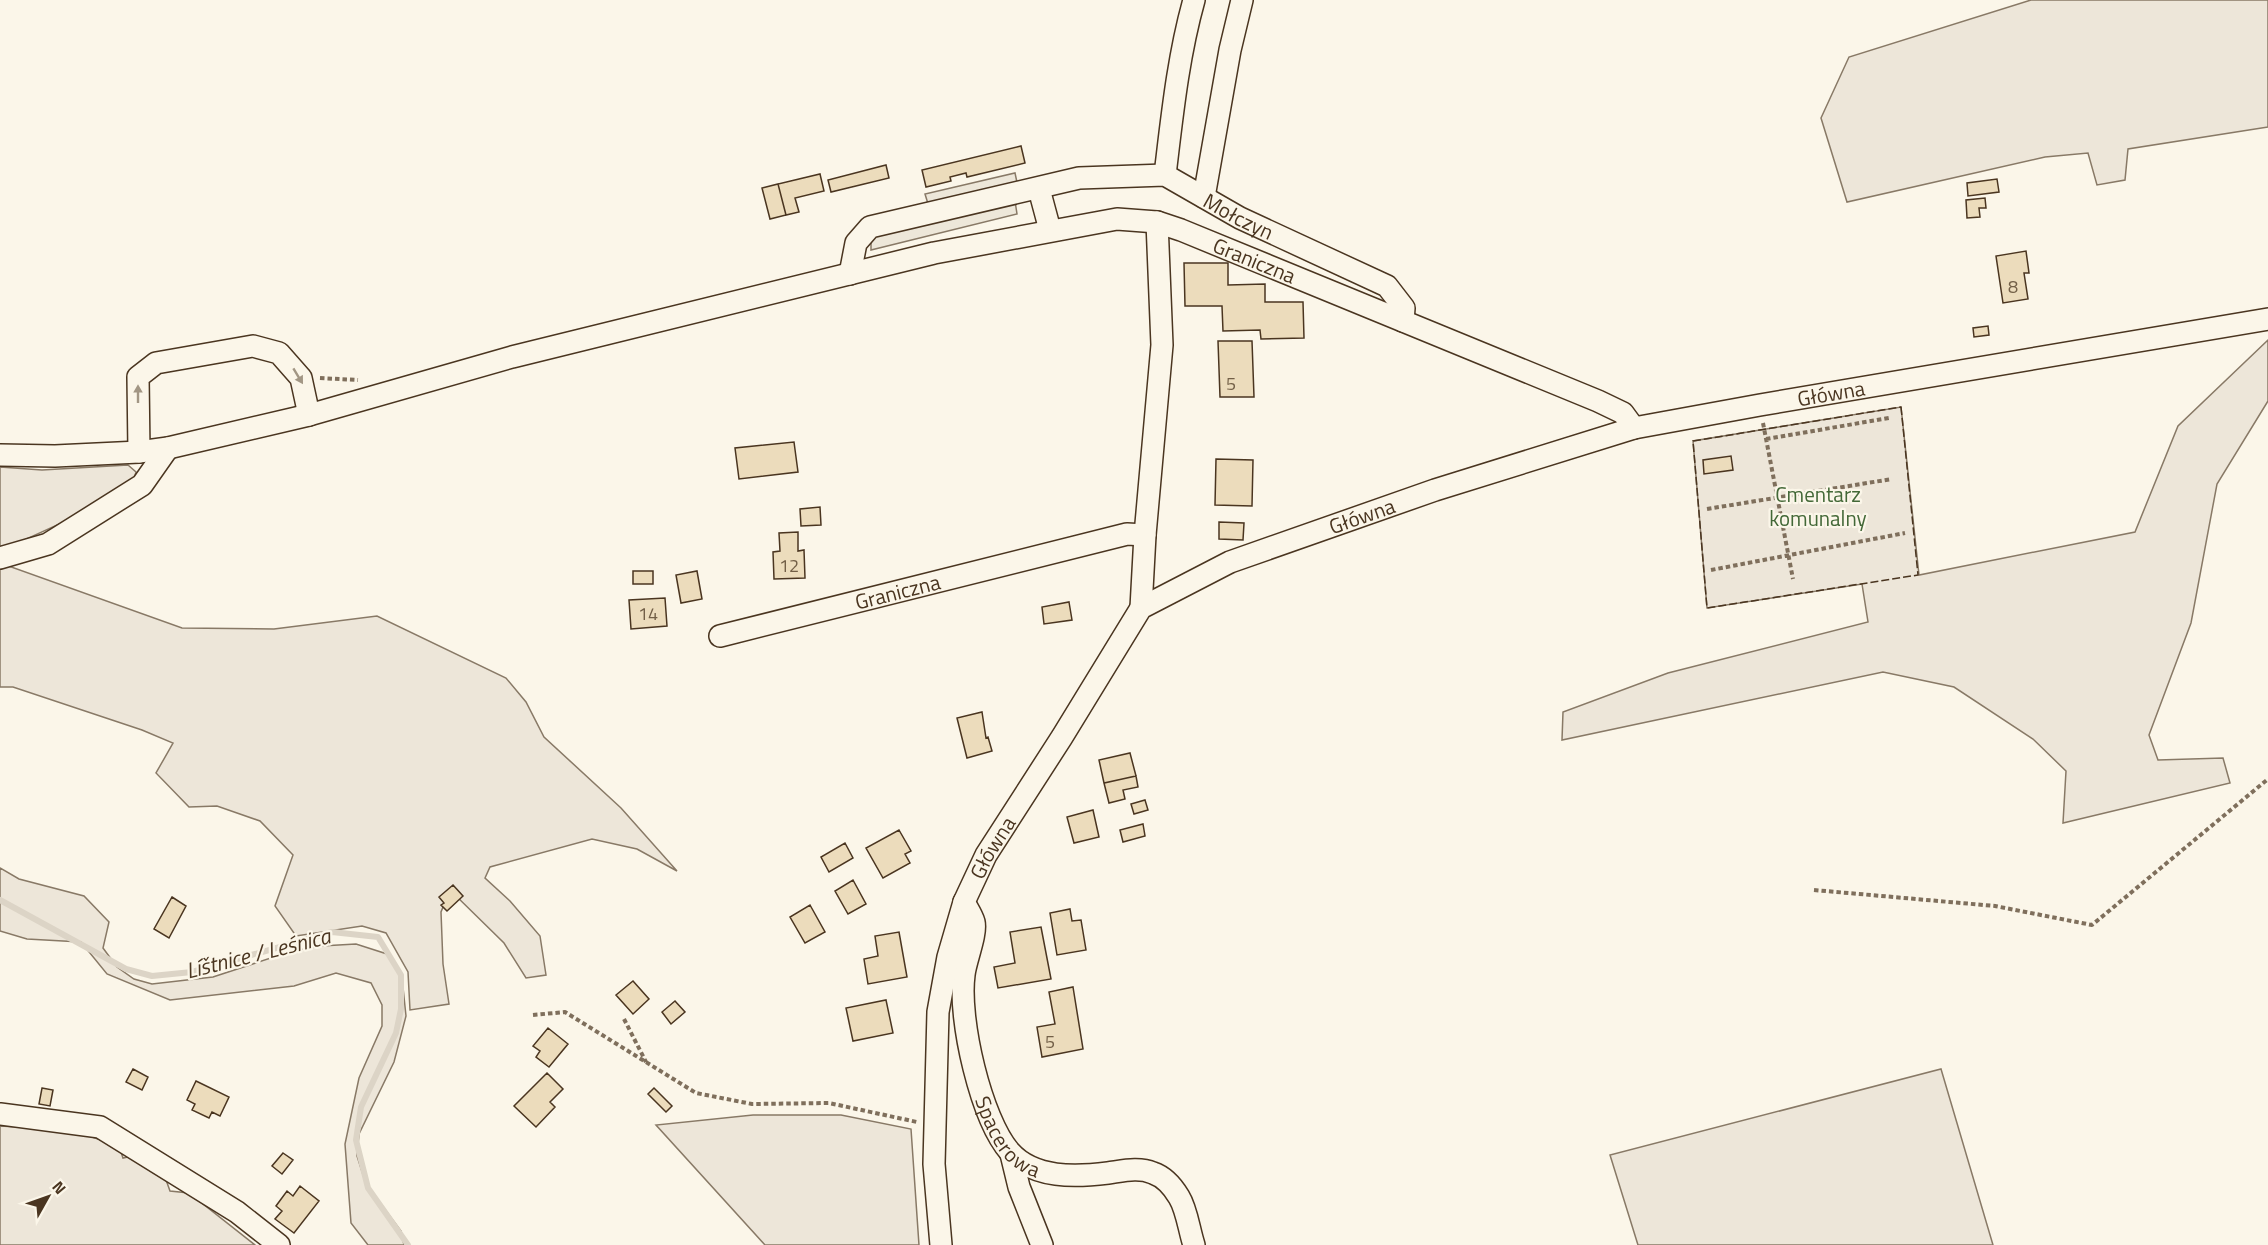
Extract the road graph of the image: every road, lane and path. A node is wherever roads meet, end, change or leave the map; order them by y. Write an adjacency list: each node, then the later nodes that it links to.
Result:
1 (1194, 0): 3 (street)
2 (1242, 0): 5 (street, Mołczyn)
3 (1165, 176): 4 (street); 5 (street)
4 (1040, 189): 7 (street); 8 (street)
5 (1204, 197): 10 (street, Mołczyn)
6 (1157, 222): 7 (street, Graniczna); 10 (street, Graniczna); 23 (street)
7 (1050, 230): 8 (street, Graniczna)
8 (850, 274): 12 (street, Graniczna)
9 (2268, 319): 11 (street, Główna)
10 (1403, 321): 14 (street, Graniczna)
11 (1760, 405): 14 (street, Główna); 15 (path)
12 (309, 415): 16 (street, Graniczna); 17 (street, one-way to 12)
13 (1889, 418): 15 (path)
14 (1634, 428): 28 (street, Główna)
15 (1766, 439): 20 (path)
16 (168, 448): 17 (street, Graniczna); 25 (street)
17 (139, 452): 18 (street, Graniczna)
18 (0, 455)
19 (1892, 479): 20 (path)
20 (1777, 498): 21 (path); 24 (path)
21 (1707, 509)
22 (1905, 533): 24 (path)
23 (1145, 535): 28 (street); 29 (street, Graniczna)
24 (1789, 555): 26 (path); 27 (path)
25 (0, 558)
26 (1711, 570)
27 (1793, 579)
28 (1141, 608): 32 (street, Główna)
29 (720, 636)
30 (2268, 779): 31 (path)
31 (1814, 890)
32 (964, 902): 37 (street, Główna); 38 (street, Spacerowa)
33 (533, 1015): 35 (path)
34 (624, 1019): 35 (path)
35 (646, 1063): 37 (path)
36 (0, 1114): 39 (street)
37 (936, 1125): 40 (street, Główna)
38 (1011, 1154): 41 (street); 42 (street, Spacerowa)
39 (279, 1245)
40 (941, 1245)
41 (1042, 1245)
42 (1194, 1245)

